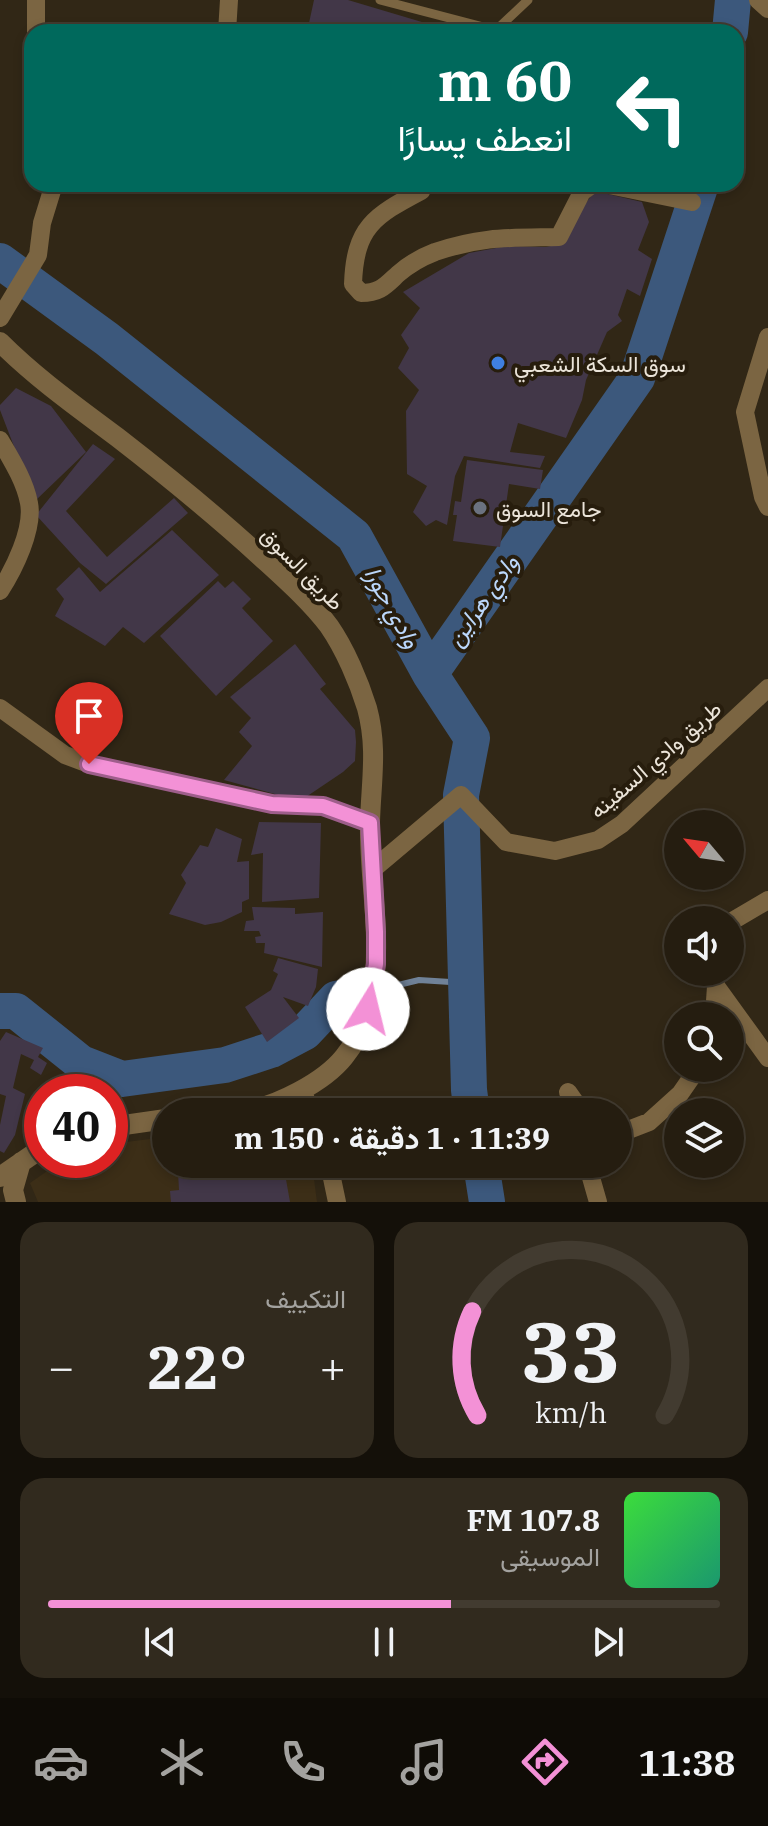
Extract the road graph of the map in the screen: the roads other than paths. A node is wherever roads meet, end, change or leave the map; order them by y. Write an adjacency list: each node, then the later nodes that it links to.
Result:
1 (36, 0): 7 (street)
2 (229, 0): 8 (street)
3 (380, 0): 9 (lane)
4 (528, 0): 10 (lane)
5 (758, 0): 6 (street)
6 (768, 9)
7 (36, 24)
8 (228, 24)
9 (468, 24)
10 (502, 24)
11 (52, 192): 16 (street)
12 (419, 192): 13 (street)
13 (582, 192)
14 (643, 192): 15 (street)
15 (692, 202)
16 (0, 318)
17 (768, 337): 20 (street)
18 (0, 342): 24 (street, طريق السوق)
19 (0, 440): 21 (street)
20 (768, 507)
21 (0, 591)
22 (768, 688): 25 (street, طريق وادي السفينه)
23 (0, 708): 24 (street)
24 (370, 823): 25 (street, طريق السوق)
25 (372, 870): 31 (street, طريق السوق)
26 (768, 900): 27 (street)
27 (744, 914)
28 (721, 986): 29 (street)
29 (768, 1058)
30 (688, 1082): 38 (street)
31 (302, 1091): 33 (street, طريق السوق); 34 (street)
32 (568, 1092): 35 (street)
33 (282, 1098)
34 (305, 1098)
35 (572, 1098)
36 (152, 1121): 37 (street)
37 (128, 1124)
38 (632, 1129)
39 (24, 1160): 40 (street)
40 (21, 1162): 41 (street); 44 (street)
41 (0, 1177)
42 (332, 1178): 45 (street)
43 (591, 1178): 46 (street)
44 (16, 1202)
45 (337, 1202)
46 (598, 1202)

